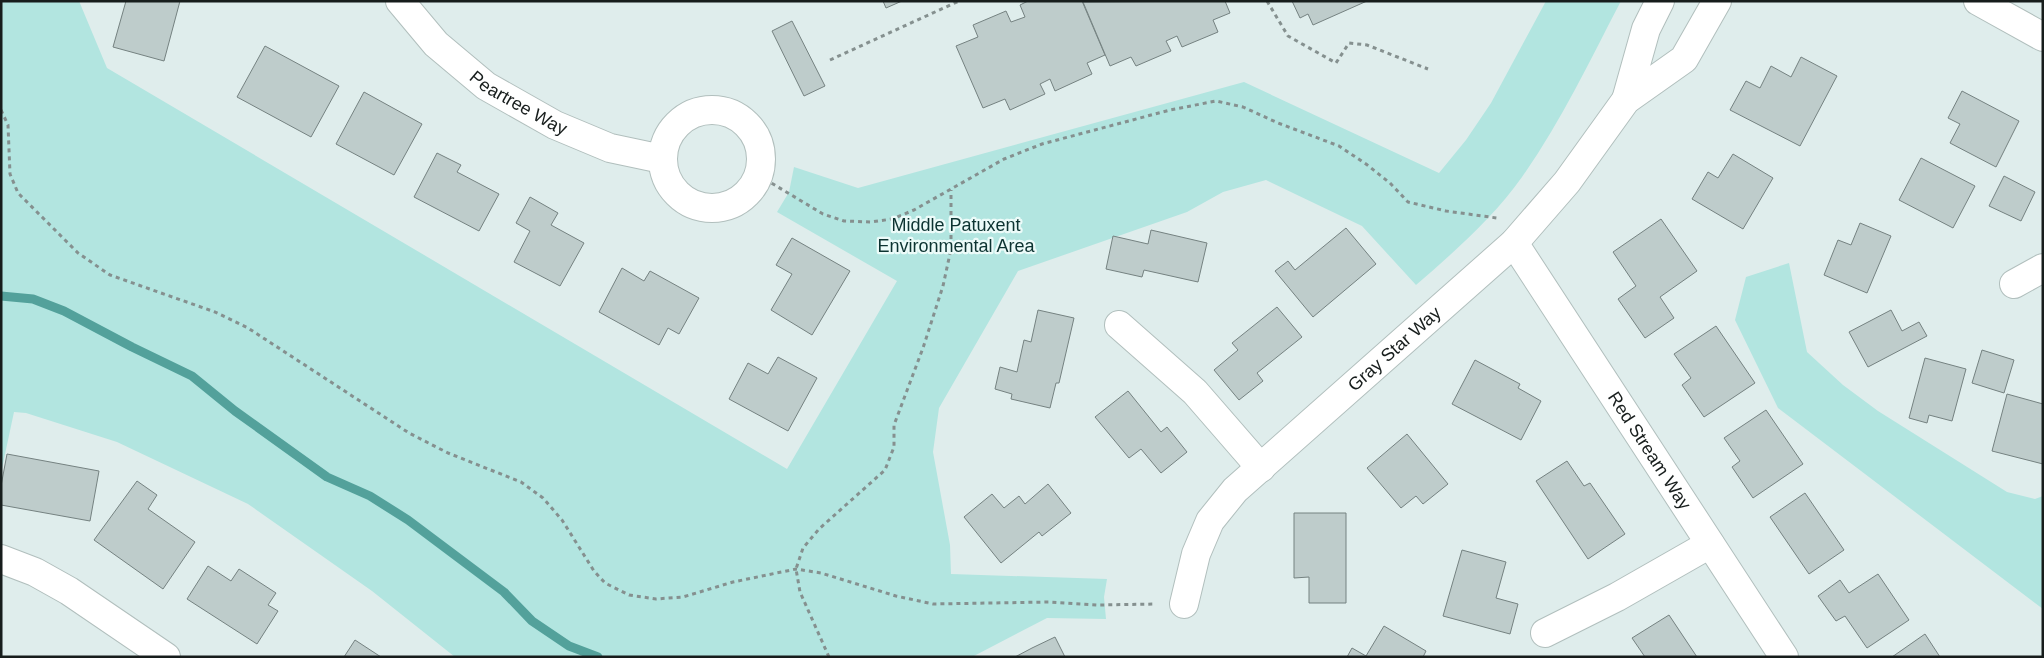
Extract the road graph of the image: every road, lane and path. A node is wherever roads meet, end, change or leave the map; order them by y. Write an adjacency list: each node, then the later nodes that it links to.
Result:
1 (400, 1): 12 (street, Peartree Way)
2 (959, 1): 8 (path)
3 (1267, 1): 9 (path)
4 (1660, 1): 10 (street, Gray Star Way)
5 (1717, 1): 10 (street, Gray Star Way)
6 (1978, 1): 7 (street)
7 (2043, 37)
8 (830, 60)
9 (1428, 69)
10 (1626, 100): 15 (street, Gray Star Way)
11 (1, 110): 22 (path)
12 (662, 159): 13 (street); 13 (street)
13 (758, 176): 14 (path)
14 (951, 190): 15 (path); 22 (path)
15 (1522, 235): 19 (street, Gray Star Way); 20 (street, Red Stream Way)
16 (2043, 268): 17 (street)
17 (2014, 284)
18 (1119, 324): 19 (street)
19 (1261, 468): 23 (street, Gray Star Way)
20 (1710, 544): 24 (street); 27 (street, Red Stream Way)
21 (1, 559): 25 (street)
22 (796, 569): 23 (path); 26 (path)
23 (1184, 604)
24 (1544, 632)
25 (166, 657)
26 (830, 657)
27 (1784, 657)

